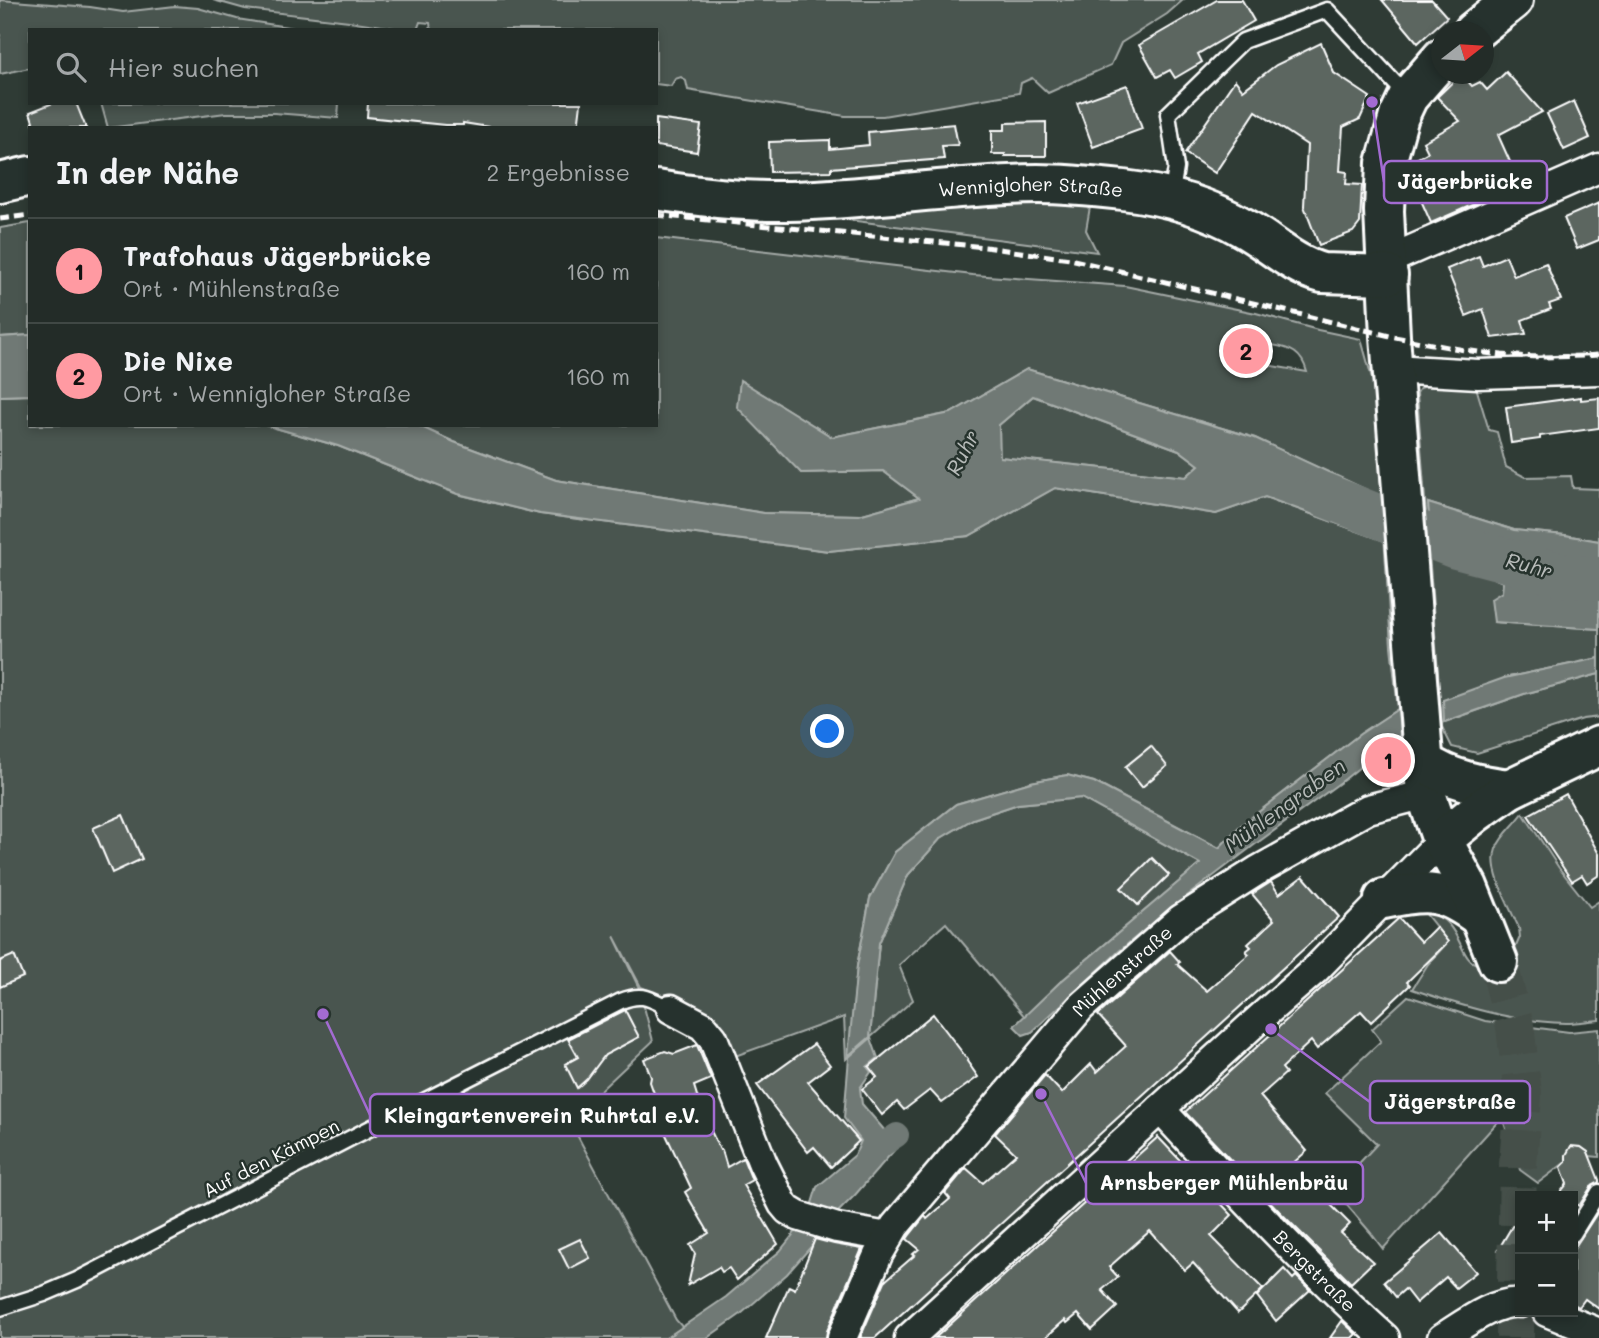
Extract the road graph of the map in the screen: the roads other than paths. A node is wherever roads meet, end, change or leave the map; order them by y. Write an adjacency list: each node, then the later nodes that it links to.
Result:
1 (1513, 0): 2 (main road)
2 (1487, 21)
3 (1431, 70): 4 (main road)
4 (1408, 97): 9 (lane); 10 (main road)
5 (1599, 168): 10 (street)
6 (28, 176): 7 (main road)
7 (0, 183)
8 (658, 190): 9 (main road, Wennigloher Straße)
9 (1171, 199): 10 (main road, Wennigloher Straße)
10 (1387, 268): 12 (main road)
11 (1599, 370): 12 (street)
12 (1394, 382): 14 (main road)
13 (1599, 746): 15 (main road)
14 (1424, 766): 15 (main road); 16 (main road); 24 (street, Mühlenstraße)
15 (1509, 789): 16 (main road)
16 (1442, 840): 17 (street); 18 (main road)
17 (1384, 899): 18 (main road); 21 (street)
18 (1481, 918): 19 (main road)
19 (1498, 962)
20 (671, 1009): 24 (street); 26 (lane, Auf den Kämpen)
21 (1160, 1109): 30 (street); 31 (street, Bergstraße)
22 (1599, 1192): 23 (lane)
23 (1578, 1226)
24 (888, 1237): 29 (street, Mühlenstraße)
25 (1515, 1302): 32 (street)
26 (0, 1308)
27 (1557, 1317): 28 (street)
28 (1591, 1334)
29 (842, 1338)
30 (909, 1338)
31 (1384, 1338)
32 (1442, 1338)

